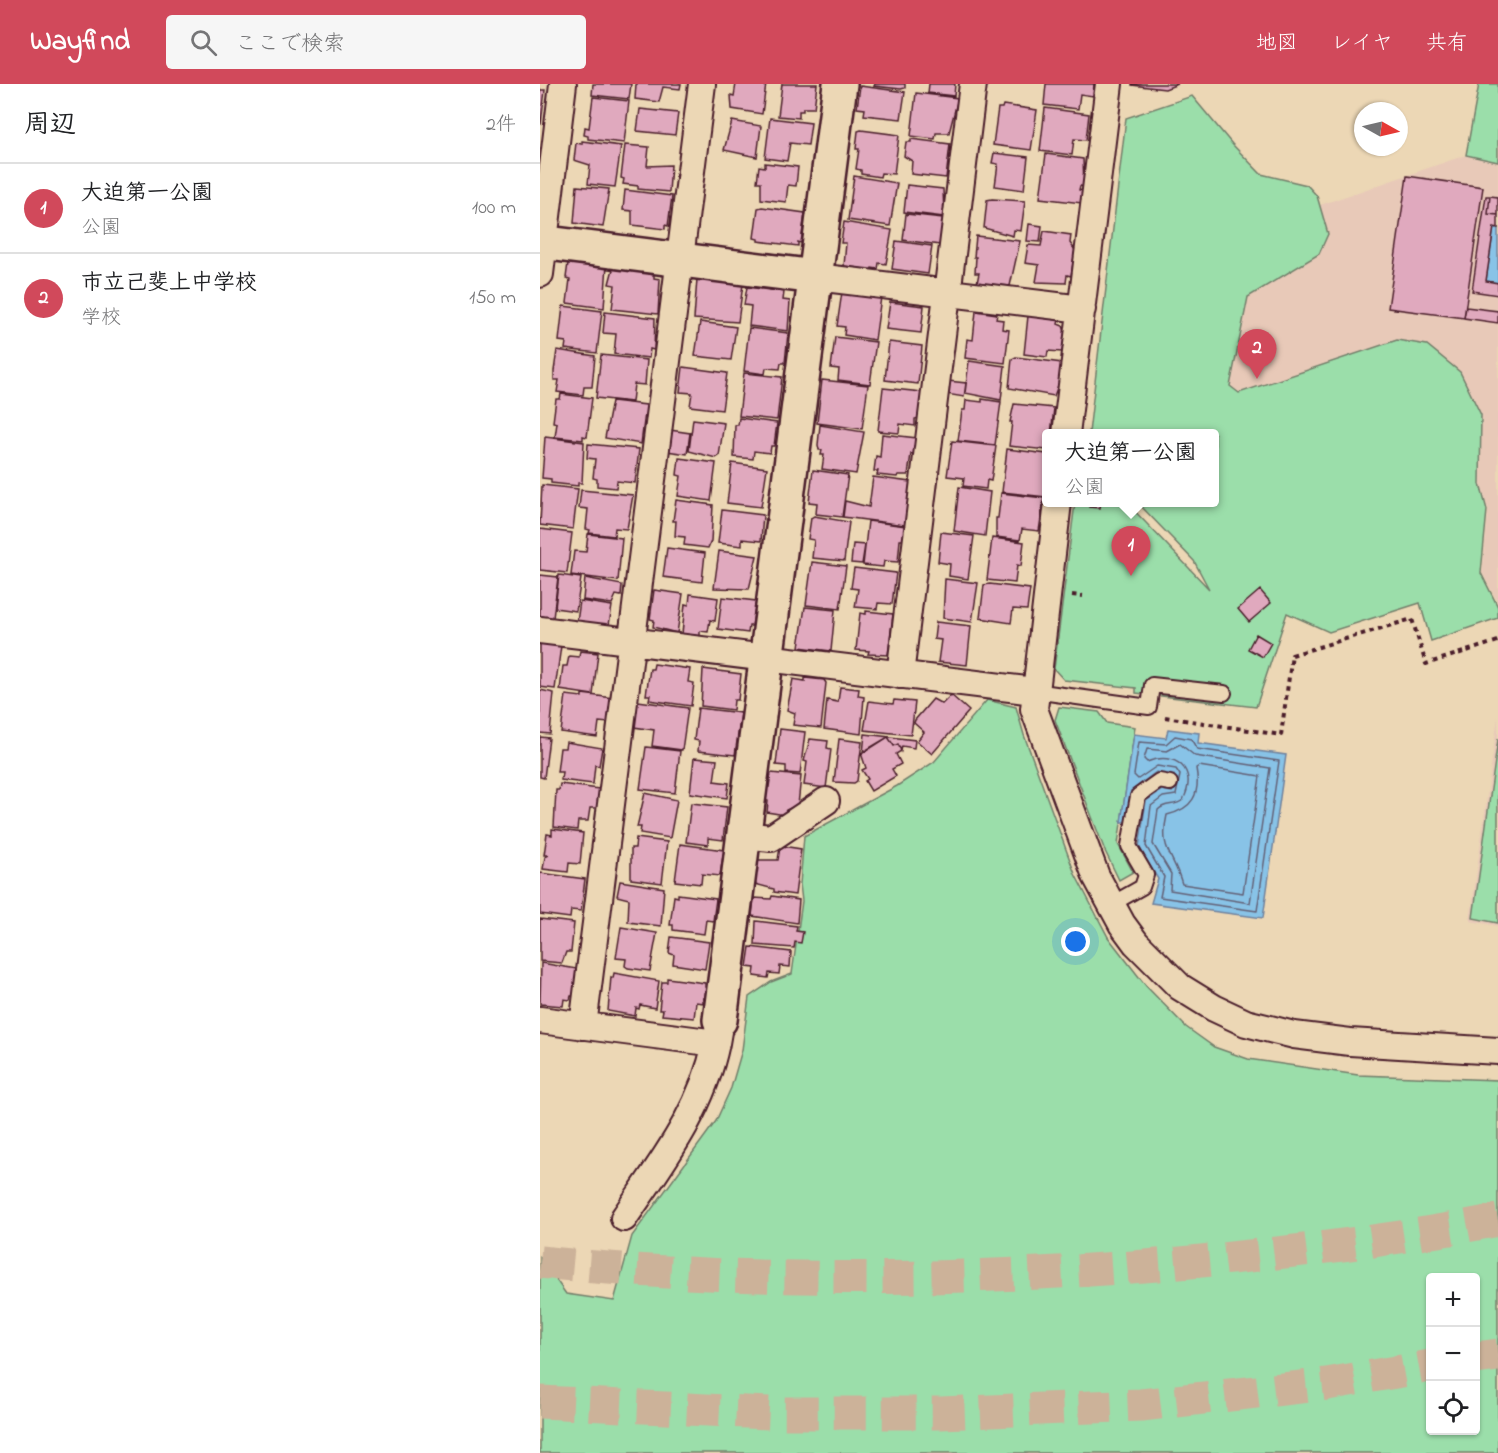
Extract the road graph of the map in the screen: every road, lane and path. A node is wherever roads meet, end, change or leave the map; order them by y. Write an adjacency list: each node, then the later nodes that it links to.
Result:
1 (563, 84): 6 (street)
2 (702, 84): 7 (street)
3 (840, 84): 8 (street)
4 (973, 84): 9 (street)
5 (1110, 84): 10 (street)
6 (541, 253): 7 (street)
7 (679, 260): 8 (street); 16 (street)
8 (816, 277): 9 (street); 18 (street)
9 (946, 292): 10 (street); 19 (street)
10 (1082, 309): 11 (street)
11 (1067, 429)
12 (1057, 507): 20 (street)
13 (1068, 595): 14 (path)
14 (1083, 596)
15 (540, 630): 16 (street)
16 (633, 641): 18 (street); 28 (street)
17 (1498, 641): 22 (path)
18 (767, 657): 19 (street); 25 (street)
19 (900, 675): 20 (street)
20 (1034, 691): 22 (lane); 26 (street)
21 (1224, 693): 22 (lane)
22 (1149, 707)
23 (1170, 783): 26 (lane)
24 (826, 801): 25 (street)
25 (744, 835): 29 (street)
26 (1110, 905): 30 (street)
27 (540, 1020): 28 (street)
28 (583, 1026): 29 (street)
29 (718, 1031): 31 (street)
30 (1498, 1051)
31 (624, 1218)

